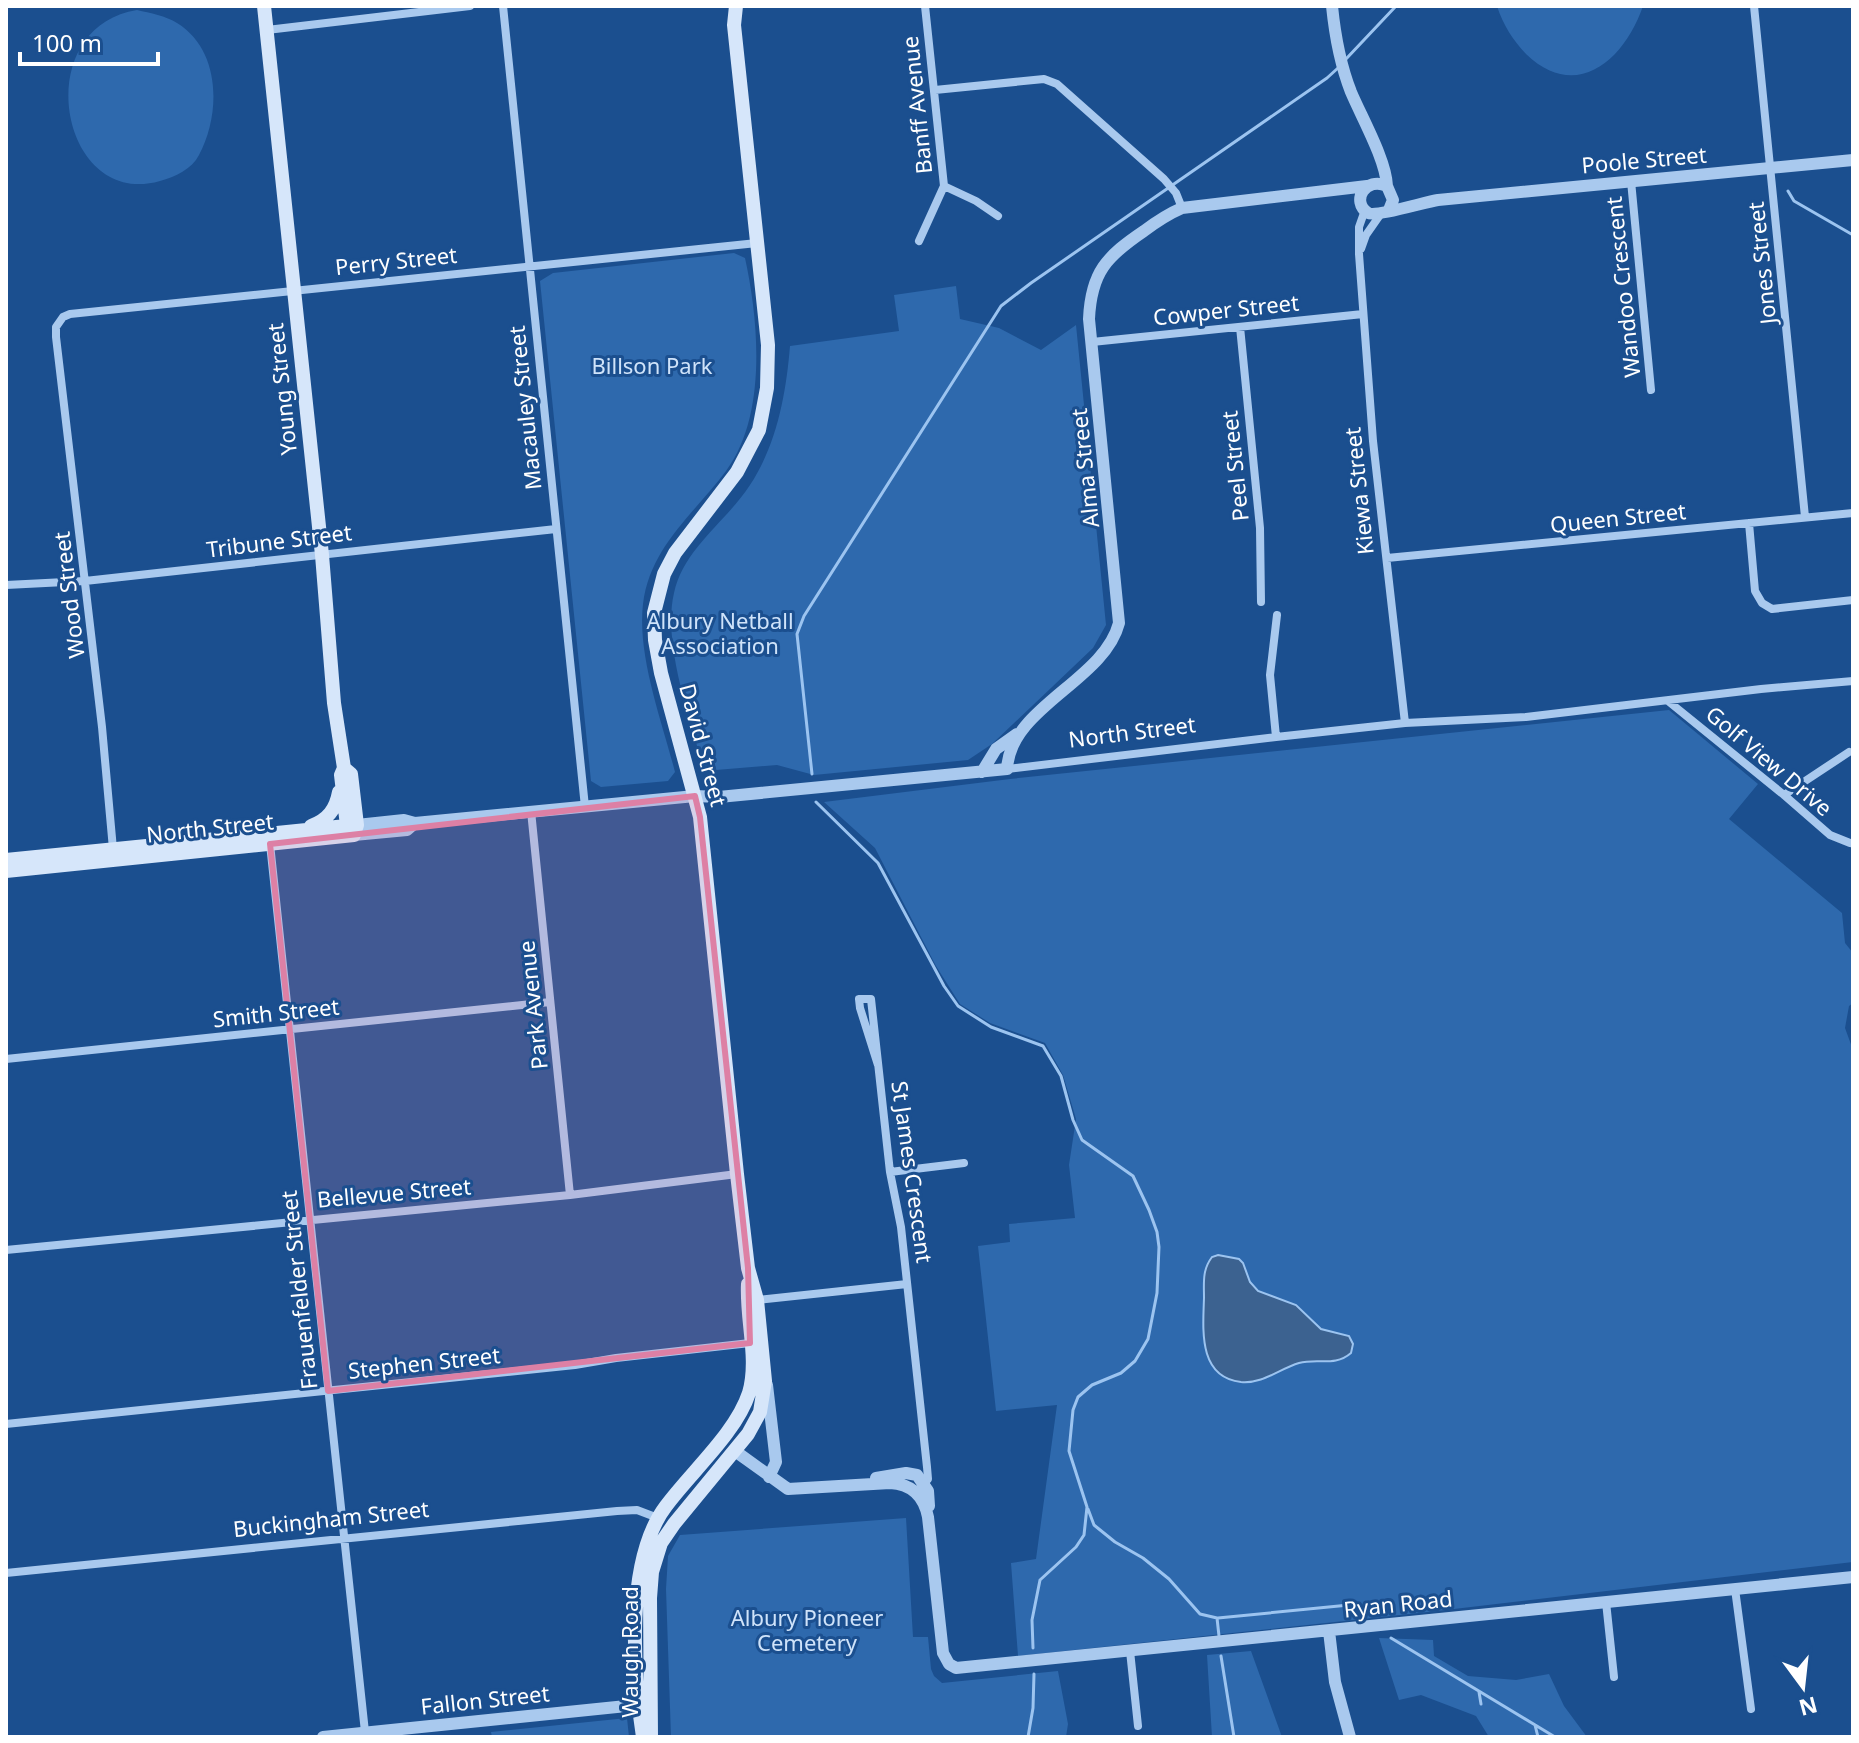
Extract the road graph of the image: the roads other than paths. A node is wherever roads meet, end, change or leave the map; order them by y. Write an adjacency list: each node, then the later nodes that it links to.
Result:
1 (264, 6): 10 (main road, Young Street)
2 (470, 6): 10 (street)
3 (503, 6): 28 (street, Macauley Street)
4 (727, 6): 9 (main road, David Street)
5 (736, 6): 9 (main road, David Street)
6 (925, 6): 11 (street, Banff Avenue)
7 (1332, 6): 12 (street)
8 (1754, 6): 14 (street, Jones Street)
9 (734, 25): 26 (main road, David Street)
10 (267, 30): 29 (main road, Young Street)
11 (935, 90): 17 (street, Banff Avenue); 22 (street)
12 (1374, 146): 16 (street); 18 (street)
13 (1853, 160): 14 (street, Poole Street)
14 (1771, 168): 15 (street, Poole Street); 36 (street, Jones Street)
15 (1631, 181): 20 (street, Poole Street); 34 (street, Wandoo Crescent)
16 (1369, 185): 18 (street, Poole Street); 19 (street, Poole Street); 21 (street)
17 (944, 186): 24 (street, Banff Avenue); 25 (street)
18 (1390, 190): 20 (street, Poole Street); 23 (street)
19 (1316, 193): 21 (street); 22 (street)
20 (1438, 200): 23 (street, Poole Street)
21 (1363, 205): 23 (street); 27 (street, Kiewa Street)
22 (1182, 208): 33 (street, Alma Street)
23 (1384, 212): 27 (street)
24 (998, 216)
25 (919, 241)
26 (757, 243): 28 (street, Perry Street); 56 (main road, David Street)
27 (1359, 254): 30 (street, Kiewa Street)
28 (530, 265): 29 (street, Perry Street); 38 (street, Macauley Street)
29 (294, 291): 32 (street, Perry Street); 39 (main road, Young Street)
30 (1363, 314): 31 (street, Cowper Street); 40 (street, Kiewa Street)
31 (1240, 327): 33 (street, Cowper Street); 44 (street, Peel Street)
32 (56, 337): 41 (street, Wood Street)
33 (1092, 342): 49 (street, Alma Street)
34 (1651, 390)
35 (1853, 513): 36 (street, Queen Street)
36 (1805, 517): 37 (street, Queen Street)
37 (1749, 523): 40 (street, Queen Street); 43 (street)
38 (556, 529): 39 (street, Tribune Street); 57 (street, Macauley Street)
39 (322, 555): 41 (street, Tribune Street); 53 (main road, Young Street)
40 (1387, 558): 48 (street, Kiewa Street)
41 (85, 581): 42 (street, Tribune Street); 63 (street, Wood Street)
42 (6, 585)
43 (1853, 600)
44 (1261, 602)
45 (1277, 615): 50 (street)
46 (1853, 681): 47 (street, North Street)
47 (1668, 701): 48 (street, North Street); 55 (street, Golf View Drive)
48 (1405, 723): 50 (street, North Street)
49 (1023, 730): 52 (street, Alma Street); 54 (street, Alma Street)
50 (1276, 737): 52 (street, North Street)
51 (1849, 752): 55 (street)
52 (1007, 769): 54 (street, North Street)
53 (342, 772): 59 (main road, Young Street); 60 (main road)
54 (982, 772): 56 (street, North Street)
55 (1784, 795): 61 (street, Golf View Drive)
56 (695, 796): 57 (street, North Street); 72 (main road, David Street)
57 (585, 807): 58 (street, North Street)
58 (531, 811): 59 (street, North Street); 67 (street, Park Avenue)
59 (353, 829): 60 (main road, North Street); 62 (main road, North Street)
60 (297, 831): 63 (main road, North Street)
61 (1850, 843)
62 (270, 844): 65 (main road, North Street); 68 (street, Frauenfelder Street)
63 (113, 849): 64 (main road, North Street)
64 (6, 860)
65 (6, 871)
66 (871, 999): 71 (street, St James Crescent)
67 (550, 1002): 68 (street, Smith Street); 73 (street, Park Avenue)
68 (290, 1030): 69 (street, Smith Street); 74 (street, Frauenfelder Street)
69 (6, 1059)
70 (964, 1163): 71 (street)
71 (890, 1172): 77 (street, St James Crescent)
72 (737, 1174): 73 (street, Bellevue Street); 76 (main road, David Street)
73 (570, 1195): 74 (street, Bellevue Street)
74 (310, 1219): 75 (street, Bellevue Street); 81 (street, Frauenfelder Street)
75 (6, 1250)
76 (748, 1268): 78 (main road, David Street); 79 (main road, David Street)
77 (907, 1284): 78 (street, St James Crescent); 86 (street, St James Crescent)
78 (757, 1300): 80 (main road, David Street)
79 (750, 1343): 81 (street, Stephen Street); 83 (main road, David Street)
80 (765, 1374): 84 (main road, David Street); 85 (street)
81 (328, 1391): 82 (street, Stephen Street); 88 (street, Frauenfelder Street)
82 (6, 1424)
83 (720, 1439): 84 (main road); 87 (main road, Waugh Road)
84 (735, 1451): 85 (street); 97 (main road, Waugh Road)
85 (769, 1477): 86 (street)
86 (921, 1488): 95 (street, St James Crescent)
87 (658, 1518): 88 (street, Buckingham Street); 97 (main road, Waugh Road)
88 (344, 1538): 89 (street, Buckingham Street); 100 (street, Frauenfelder Street)
89 (6, 1573)
90 (1853, 1577): 91 (street, Ryan Road)
91 (1735, 1589): 92 (street, Ryan Road); 98 (street)
92 (1606, 1602): 93 (street, Ryan Road); 96 (street)
93 (1329, 1631): 94 (street, Ryan Road); 104 (street)
94 (1130, 1651): 95 (street, Ryan Road); 99 (street)
95 (949, 1664)
96 (1614, 1677)
97 (644, 1704): 100 (street, Fallon Street); 102 (main road, Waugh Road); 103 (main road, Waugh Road)
98 (1751, 1709)
99 (1138, 1726)
100 (365, 1732): 101 (street, Fallon Street)
101 (323, 1737)
102 (643, 1737)
103 (651, 1737)
104 (1350, 1737)

